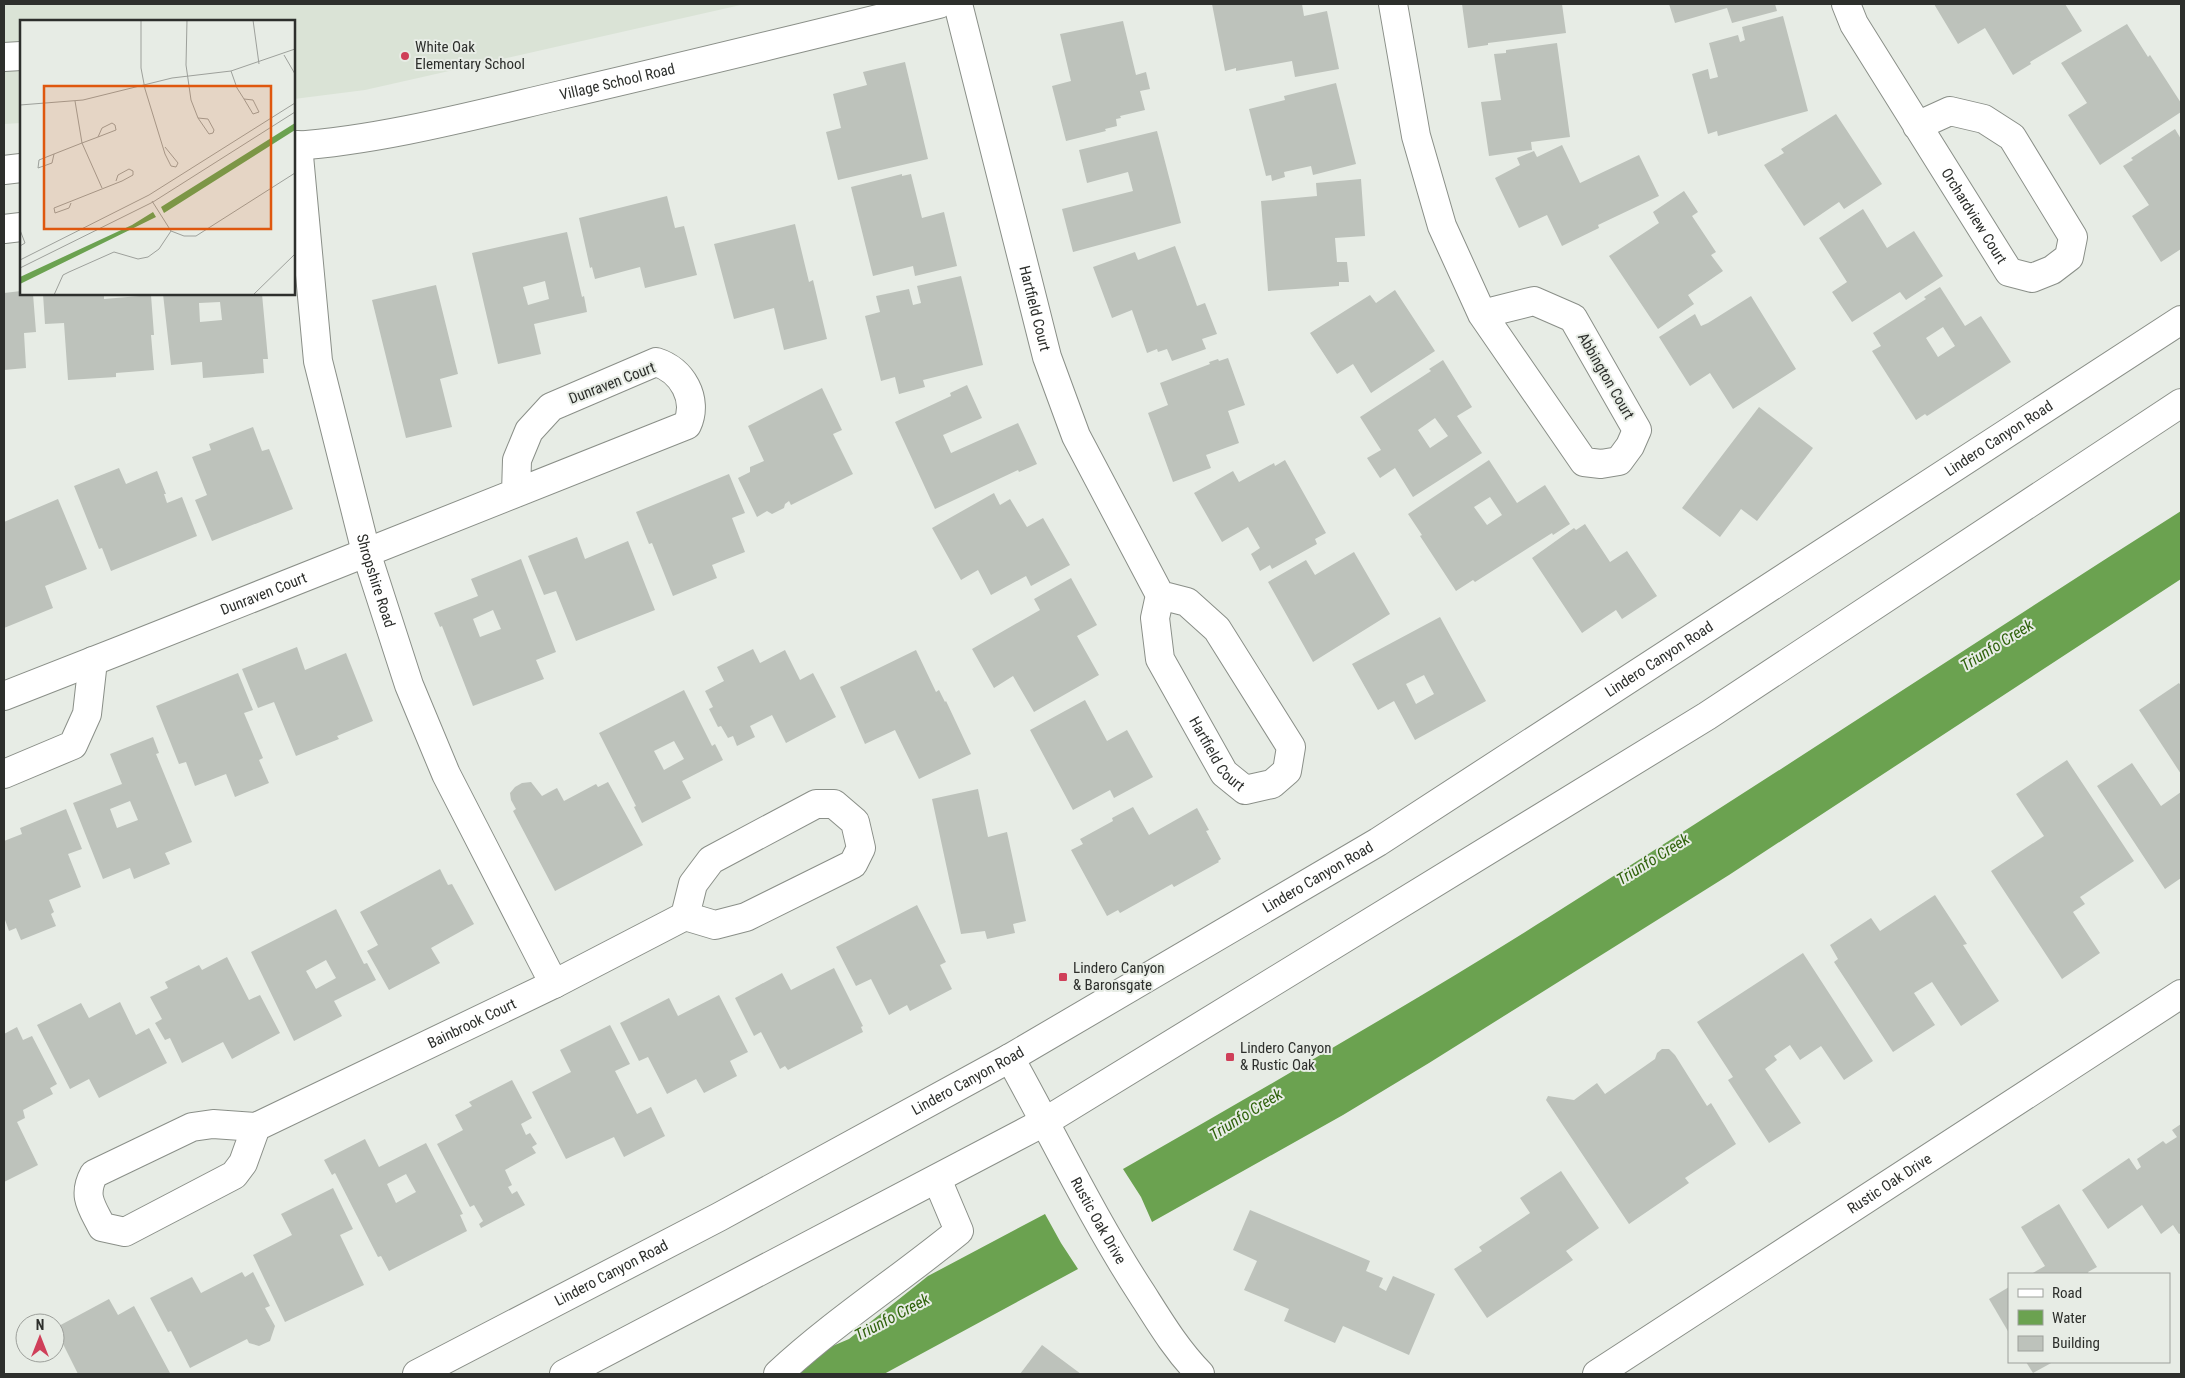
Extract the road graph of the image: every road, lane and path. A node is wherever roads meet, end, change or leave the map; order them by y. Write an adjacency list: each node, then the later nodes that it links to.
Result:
1 (938, 4): 8 (street, Village School Road)
2 (958, 4): 18 (street, Hartfield Court)
3 (1393, 4): 13 (street, Abbington Court)
4 (1846, 4): 7 (street, Orchardview Court)
5 (20, 56): 6 (street)
6 (4, 57)
7 (1917, 126): 7 (street, Orchardview Court)
8 (296, 146): 17 (street, Shropshire Road)
9 (20, 168): 10 (street)
10 (4, 170)
11 (20, 228): 12 (street)
12 (4, 229)
13 (1482, 314): 13 (street, Abbington Court)
14 (2181, 320): 25 (street, Lindero Canyon Road)
15 (2181, 403): 26 (street)
16 (516, 493): 16 (street, Dunraven Court); 17 (street, Dunraven Court)
17 (366, 552): 19 (street, Dunraven Court); 23 (street, Shropshire Road)
18 (1160, 595): 18 (street, Hartfield Court)
19 (93, 661): 20 (street, Dunraven Court); 21 (street)
20 (4, 696)
21 (4, 774)
22 (685, 916): 22 (street); 23 (street, Bainbrook Court)
23 (554, 984): 27 (street, Bainbrook Court)
24 (2181, 994): 33 (street, Rustic Oak Drive)
25 (1010, 1058): 26 (street, Rustic Oak Drive); 29 (street, Lindero Canyon Road)
26 (1046, 1122): 28 (street); 32 (street, Rustic Oak Drive)
27 (256, 1127): 27 (street, Bainbrook Court)
28 (937, 1179): 30 (street); 31 (street)
29 (417, 1374)
30 (564, 1374)
31 (778, 1374)
32 (1200, 1374)
33 (1598, 1374)

